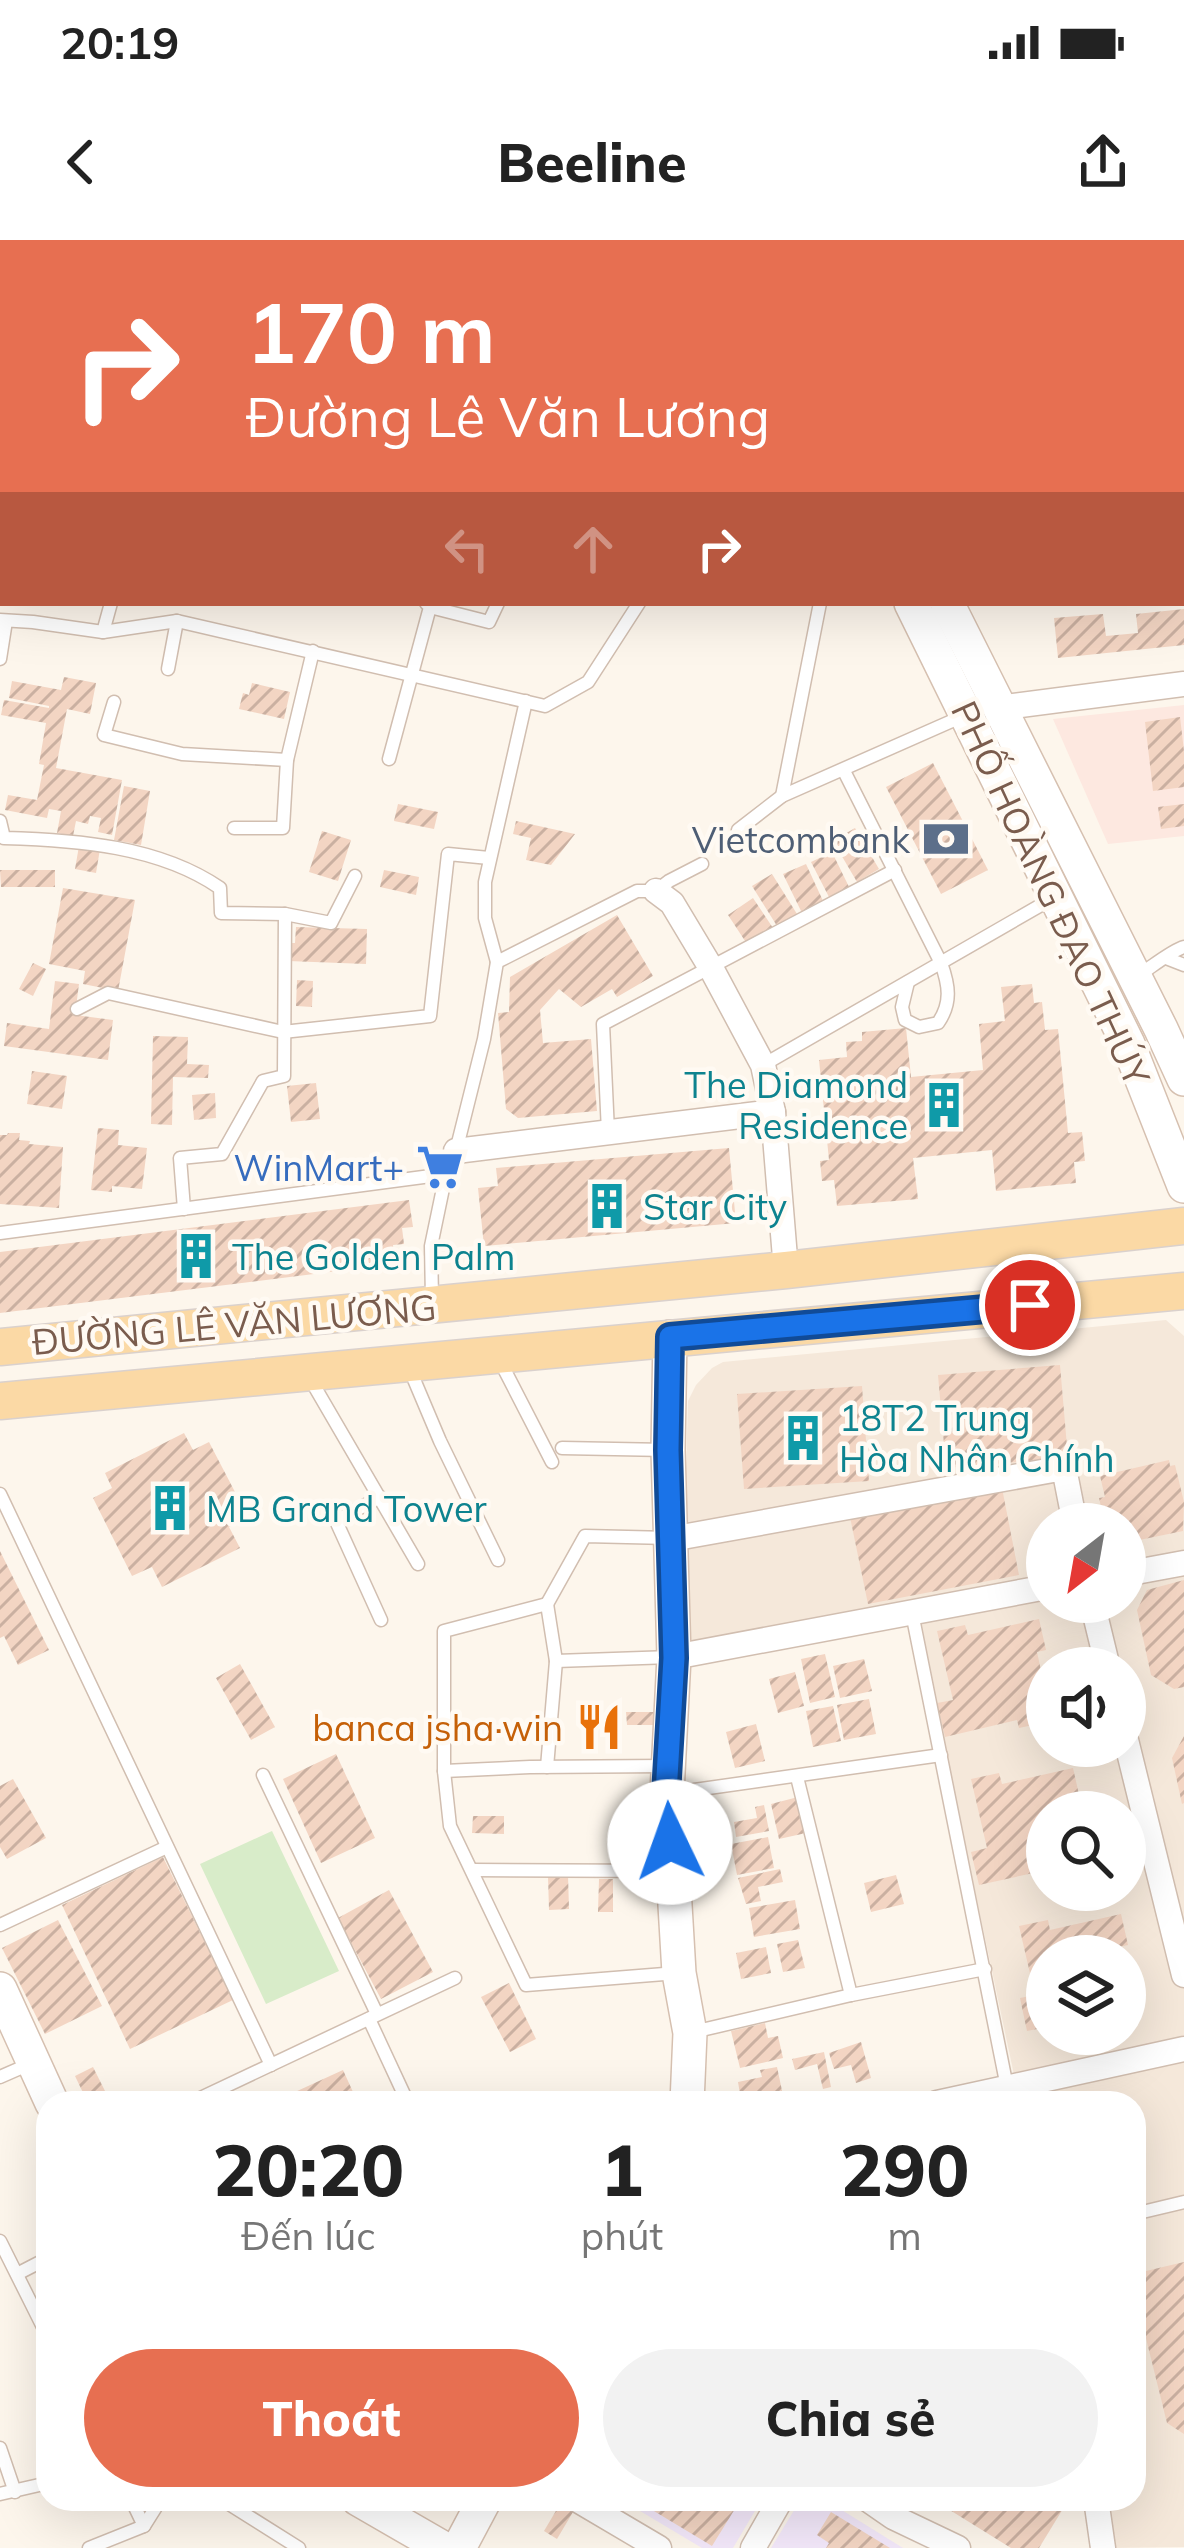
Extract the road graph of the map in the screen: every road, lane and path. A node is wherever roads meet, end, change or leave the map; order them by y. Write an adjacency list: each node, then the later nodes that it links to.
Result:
1 (110, 606): 11 (lane)
2 (428, 606): 15 (lane)
3 (432, 606): 4 (lane)
4 (497, 606)
5 (637, 606): 17 (lane)
6 (819, 606): 23 (lane)
7 (913, 606): 19 (main road, PHỐ HOÀNG ĐẠO THÚY)
8 (947, 606): 19 (main road, PHỐ HOÀNG ĐẠO THÚY)
9 (3, 621): 11 (lane); 13 (lane)
10 (177, 621): 11 (lane); 12 (lane); 14 (lane)
11 (103, 632)
12 (313, 651): 15 (lane); 21 (lane)
13 (0, 659)
14 (167, 669)
15 (411, 674): 17 (lane); 20 (lane)
16 (1184, 684): 19 (street)
17 (526, 701): 27 (lane)
18 (114, 702): 21 (lane)
19 (983, 711): 22 (lane); 32 (main road, PHỐ HOÀNG ĐẠO THÚY); 40 (main road, PHỐ HOÀNG ĐẠO THÚY)
20 (389, 758)
21 (287, 760): 25 (lane)
22 (844, 771): 23 (lane); 29 (lane)
23 (782, 796): 26 (lane)
24 (0, 821): 33 (lane)
25 (234, 828)
26 (738, 830)
27 (489, 858): 36 (lane); 44 (lane)
28 (702, 864): 31 (lane)
29 (895, 870): 37 (lane); 39 (lane)
30 (356, 876): 33 (lane)
31 (656, 891): 36 (lane); 39 (street)
32 (1056, 897): 37 (lane); 45 (main road, PHỐ HOÀNG ĐẠO THÚY)
33 (285, 914): 44 (lane)
34 (1184, 946): 35 (lane)
35 (1166, 958): 38 (lane); 40 (lane)
36 (497, 962): 50 (lane)
37 (941, 963): 41 (lane); 41 (lane)
38 (1184, 965)
39 (711, 968): 46 (street); 49 (lane)
40 (1135, 977): 43 (main road, PHỐ HOÀNG ĐẠO THÚY)
41 (908, 982): 46 (lane)
42 (77, 1009): 44 (lane)
43 (1161, 1029): 45 (main road); 47 (main road, PHỐ HOÀNG ĐẠO THÚY)
44 (283, 1032): 52 (lane)
45 (1127, 1044): 51 (main road, PHỐ HOÀNG ĐẠO THÚY)
46 (763, 1065): 48 (street)
47 (1184, 1079)
48 (773, 1112): 49 (street); 55 (street)
49 (608, 1132): 50 (street)
50 (451, 1162): 52 (lane); 57 (lane)
51 (1184, 1186)
52 (184, 1209): 54 (lane)
53 (1184, 1226): 55 (main road, ĐƯỜNG LÊ VĂN LƯƠNG)
54 (0, 1232)
55 (786, 1270): 57 (main road, ĐƯỜNG LÊ VĂN LƯƠNG)
56 (1184, 1291): 58 (main road, ĐƯỜNG LÊ VĂN LƯƠNG)
57 (432, 1306): 59 (main road, ĐƯỜNG LÊ VĂN LƯƠNG); 61 (main road)
58 (670, 1337): 60 (main road, ĐƯỜNG LÊ VĂN LƯƠNG); 65 (main road)
59 (0, 1347)
60 (497, 1354): 61 (main road, ĐƯỜNG LÊ VĂN LƯƠNG); 66 (lane)
61 (425, 1361): 62 (main road, ĐƯỜNG LÊ VĂN LƯƠNG); 71 (lane)
62 (306, 1371): 63 (main road, ĐƯỜNG LÊ VĂN LƯƠNG); 68 (lane)
63 (0, 1401)
64 (562, 1448): 65 (lane)
65 (668, 1450): 70 (main road)
66 (552, 1462)
67 (0, 1494): 88 (lane)
68 (380, 1497): 73 (lane); 78 (lane)
69 (1072, 1503): 70 (street)
70 (671, 1538): 76 (lane); 79 (main road)
71 (498, 1560)
72 (1184, 1563): 74 (street)
73 (418, 1564)
74 (1146, 1570)
75 (1026, 1591): 77 (street)
76 (547, 1604): 80 (lane); 84 (lane)
77 (911, 1612): 79 (street); 81 (lane)
78 (381, 1621)
79 (674, 1658): 80 (lane); 87 (main road)
80 (556, 1661): 82 (lane)
81 (941, 1755): 86 (lane); 92 (lane)
82 (547, 1767): 84 (lane); 87 (lane)
83 (1133, 1767): 94 (street)
84 (444, 1772): 89 (lane)
85 (263, 1775): 98 (lane)
86 (797, 1777): 87 (lane); 97 (lane)
87 (666, 1780): 90 (main road)
88 (167, 1846): 91 (lane); 102 (lane)
89 (473, 1870): 90 (lane); 93 (lane)
90 (673, 1871): 93 (main road)
91 (0, 1925)
92 (986, 1969): 97 (lane); 108 (lane)
93 (679, 1973): 99 (main road)
94 (1184, 1975)
95 (455, 1978): 98 (lane)
96 (0, 1990): 101 (main road)
97 (851, 1995): 99 (lane)
98 (373, 2016): 102 (lane); 106 (lane)
99 (690, 2033): 107 (main road)
100 (1184, 2049): 109 (street)
101 (33, 2062): 103 (lane); 104 (main road)
102 (271, 2065): 105 (lane)
103 (0, 2077)
104 (46, 2091)
105 (222, 2091)
106 (403, 2091)
107 (688, 2091)
108 (1009, 2091)
109 (1029, 2091)
110 (1184, 2202): 111 (lane)
111 (1146, 2210)
112 (0, 2241): 114 (lane)
113 (36, 2264): 114 (lane)
114 (16, 2274): 115 (lane)
115 (36, 2313)
116 (0, 2448): 117 (lane)
117 (7, 2493)
118 (136, 2511): 127 (lane)
119 (153, 2511): 127 (lane)
120 (239, 2511): 129 (lane)
121 (379, 2511): 130 (main road)
122 (479, 2511): 131 (main road)
123 (596, 2511): 132 (street)
124 (774, 2511): 133 (street)
125 (884, 2511): 134 (street)
126 (1098, 2511): 135 (street)
127 (144, 2526): 128 (lane)
128 (89, 2548)
129 (299, 2548)
130 (443, 2548)
131 (459, 2548)
132 (659, 2548)
133 (753, 2548)
134 (958, 2548)
135 (1103, 2548)

